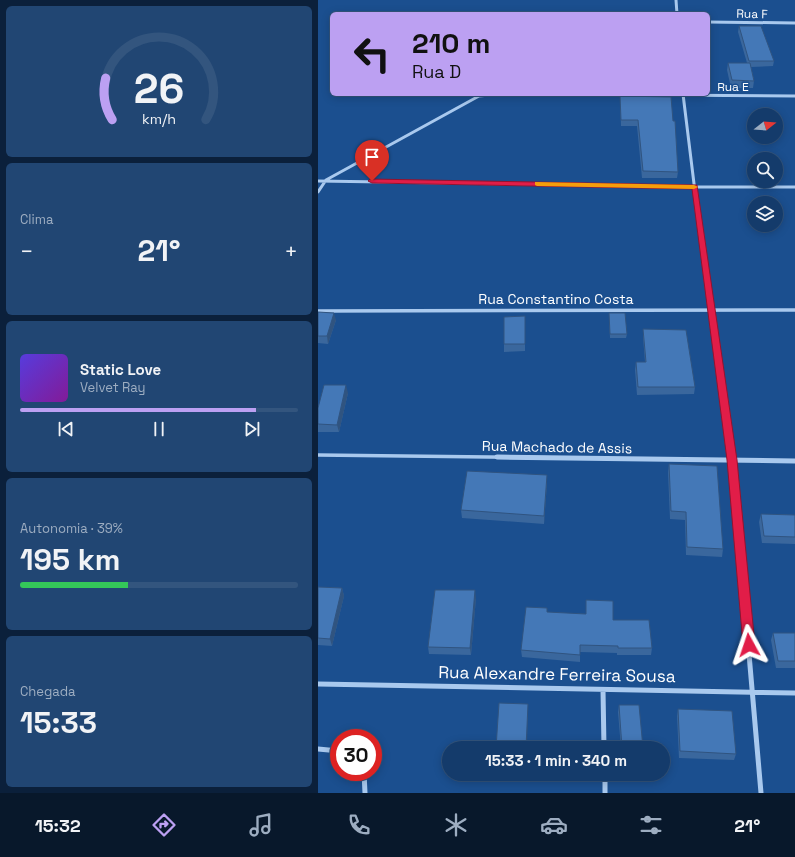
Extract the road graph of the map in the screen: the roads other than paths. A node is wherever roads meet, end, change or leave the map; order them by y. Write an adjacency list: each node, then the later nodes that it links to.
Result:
1 (676, 0): 2 (street)
2 (677, 12)
3 (710, 22): 4 (street, Rua F)
4 (795, 23)
5 (710, 95): 8 (street, Rua E)
6 (479, 96): 10 (street, Rua E)
7 (684, 96): 11 (street)
8 (795, 96)
9 (318, 180): 10 (street)
10 (326, 180): 11 (street); 13 (street)
11 (695, 187): 12 (street); 14 (street)
12 (795, 187)
13 (318, 192)
14 (710, 309): 15 (street, Rua Constantino Costa); 16 (street, Rua Constantino Costa); 18 (street)
15 (795, 310)
16 (318, 311)
17 (318, 455): 18 (street, Rua Machado de Assis)
18 (732, 460): 19 (street, Rua Machado de Assis); 22 (street)
19 (795, 461)
20 (318, 684): 21 (street, Rua Alexandre Ferreira Sousa)
21 (603, 690): 22 (street, Rua Alexandre Ferreira Sousa); 24 (street)
22 (753, 691): 23 (street, Rua Alexandre Ferreira Sousa); 31 (street)
23 (795, 692)
24 (604, 741)
25 (318, 749): 26 (street)
26 (330, 750)
27 (364, 781): 29 (street)
28 (605, 781): 30 (street)
29 (365, 793)
30 (605, 793)
31 (761, 793)

